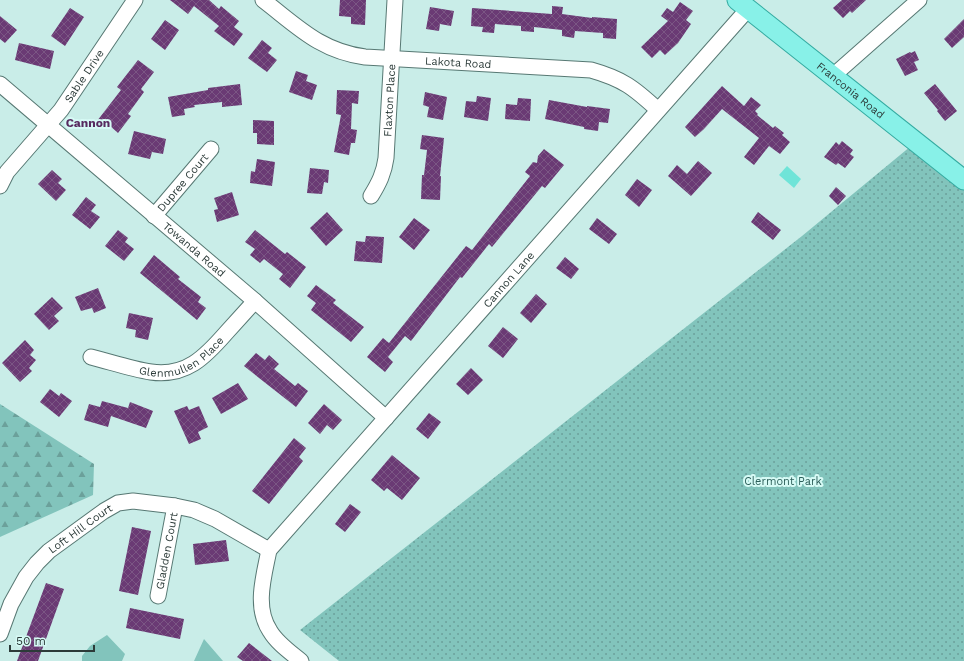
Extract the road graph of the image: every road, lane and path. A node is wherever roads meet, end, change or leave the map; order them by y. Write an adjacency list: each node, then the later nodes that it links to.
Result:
1 (134, 0): 10 (street, Sable Drive)
2 (263, 0): 6 (street, Lakota Road)
3 (395, 0): 6 (street, Flaxton Place)
4 (919, 0): 7 (street)
5 (743, 4): 7 (main road, Franconia Road); 9 (street, Cannon Lane)
6 (392, 58): 9 (street, Lakota Road); 14 (street, Flaxton Place)
7 (834, 75): 12 (main road, Franconia Road)
8 (0, 84): 10 (street, Towanda Road)
9 (658, 110): 18 (street, Cannon Lane)
10 (48, 125): 13 (street, Sable Drive); 15 (street, Towanda Road)
11 (211, 149): 15 (street, Dupree Court)
12 (964, 180)
13 (0, 186)
14 (370, 196)
15 (154, 216): 16 (street, Towanda Road)
16 (255, 301): 17 (street, Glenmullen Place); 18 (street, Towanda Road)
17 (91, 357)
18 (386, 418): 20 (street, Cannon Lane)
19 (175, 506): 20 (street, Loft Hill Court); 21 (street, Gladden Court); 22 (street, Loft Hill Court)
20 (269, 550): 23 (street)
21 (158, 596)
22 (0, 634)
23 (301, 661)

